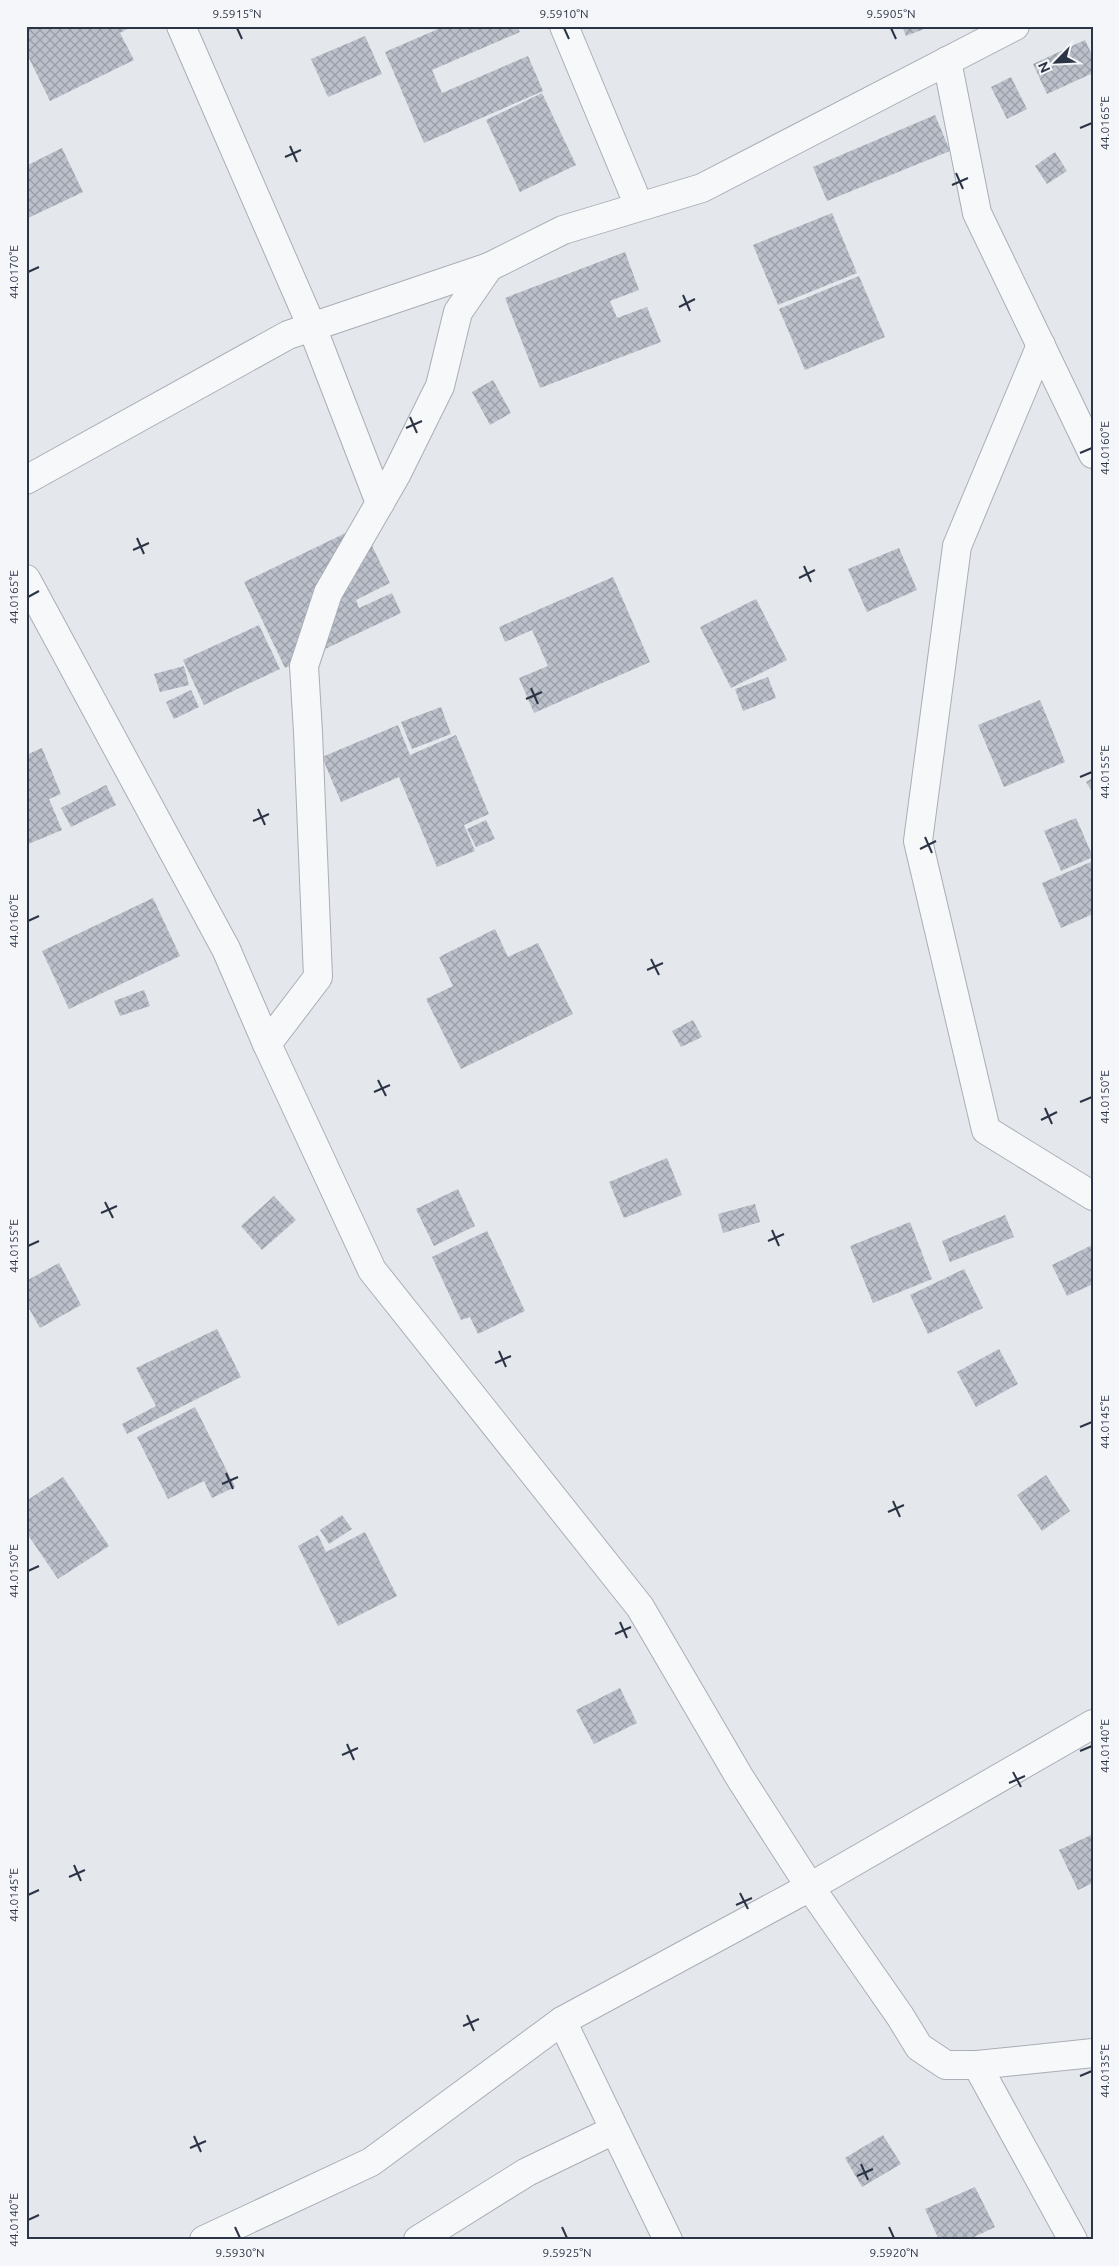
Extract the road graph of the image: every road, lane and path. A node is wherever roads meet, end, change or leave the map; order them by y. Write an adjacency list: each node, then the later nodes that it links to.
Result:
1 (181, 26): 7 (street)
2 (564, 26): 5 (street)
3 (1015, 26): 4 (street)
4 (947, 61): 5 (street); 8 (street)
5 (639, 206): 6 (street)
6 (490, 267): 7 (street); 11 (street)
7 (312, 327): 10 (street); 11 (street)
8 (1041, 346): 9 (street); 14 (street)
9 (1093, 454)
10 (26, 480)
11 (380, 504): 13 (street)
12 (26, 579): 13 (street)
13 (267, 1044): 16 (street)
14 (1093, 1196)
15 (1093, 1724): 16 (street)
16 (810, 1887): 17 (street); 19 (street)
17 (562, 2021): 20 (street); 21 (street)
18 (1093, 2053): 19 (street)
19 (977, 2065): 24 (street)
20 (614, 2130): 22 (street); 23 (street)
21 (204, 2240)
22 (418, 2240)
23 (668, 2240)
24 (1073, 2240)

